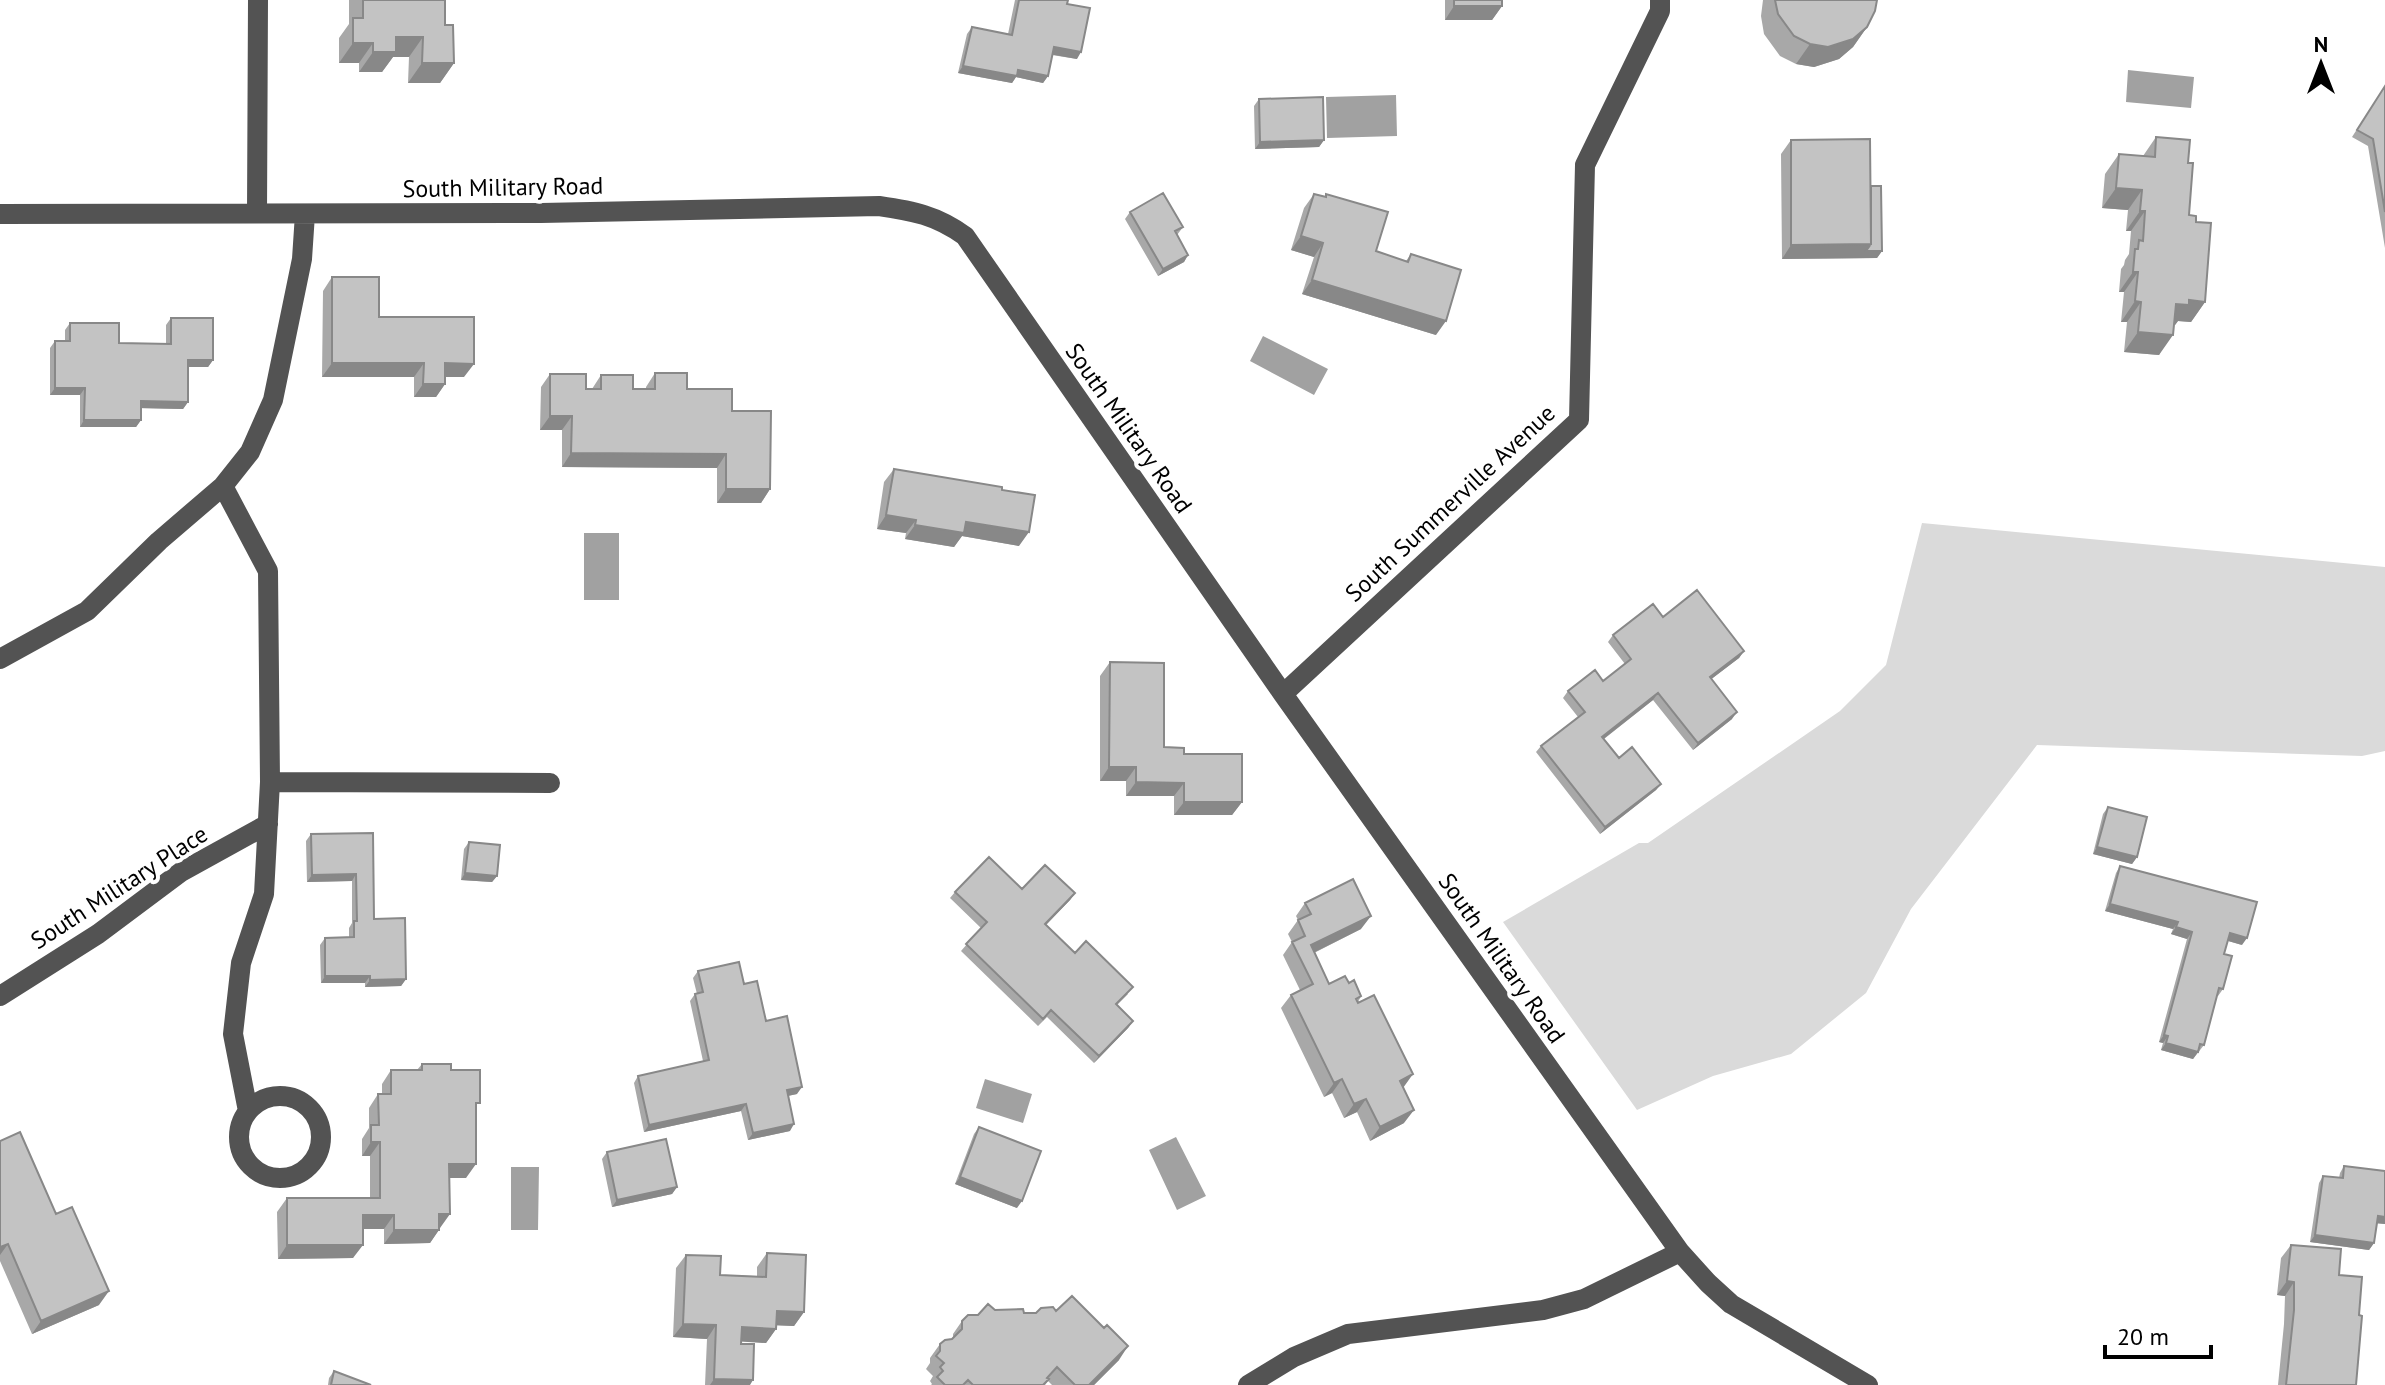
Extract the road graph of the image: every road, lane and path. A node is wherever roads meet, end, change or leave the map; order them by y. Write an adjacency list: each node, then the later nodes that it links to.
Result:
1 (258, 0): 3 (street)
2 (1660, 0): 8 (street, South Summerville Avenue)
3 (257, 213): 4 (street, South Military Road); 5 (street, South Military Road)
4 (0, 214)
5 (305, 214): 6 (street); 8 (street, South Military Road)
6 (223, 486): 7 (street); 9 (street)
7 (0, 659)
8 (1283, 694): 14 (street, South Military Road)
9 (270, 782): 10 (street); 11 (street)
10 (550, 783)
11 (268, 824): 12 (street, South Military Place); 13 (street)
12 (0, 996)
13 (248, 1111): 13 (street)
14 (1680, 1252): 15 (street); 16 (street, South Military Road)
15 (1248, 1385)
16 (1868, 1385)

